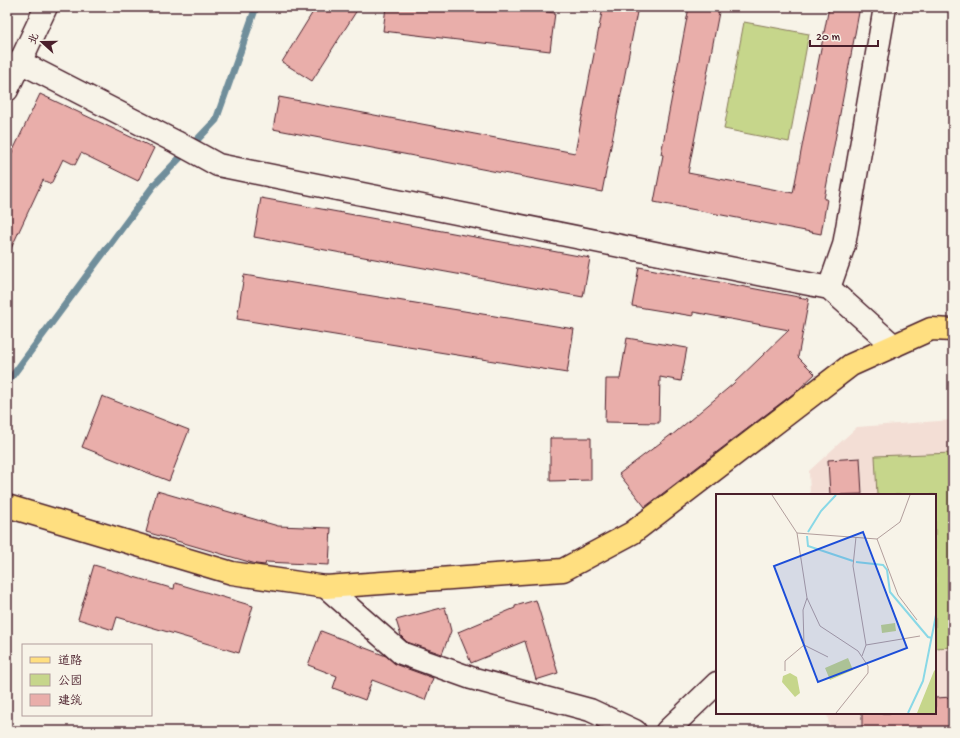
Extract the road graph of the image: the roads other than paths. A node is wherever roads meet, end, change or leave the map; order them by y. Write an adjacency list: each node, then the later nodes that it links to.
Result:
1 (46, 7): 3 (street)
2 (886, 7): 5 (street)
3 (20, 62): 4 (street); 5 (street)
4 (7, 90)
5 (829, 288): 7 (street)
6 (953, 330): 7 (main road)
7 (894, 346): 9 (main road)
8 (7, 506): 9 (main road)
9 (326, 587): 11 (street)
10 (716, 684): 12 (street)
11 (636, 731)
12 (667, 731)

